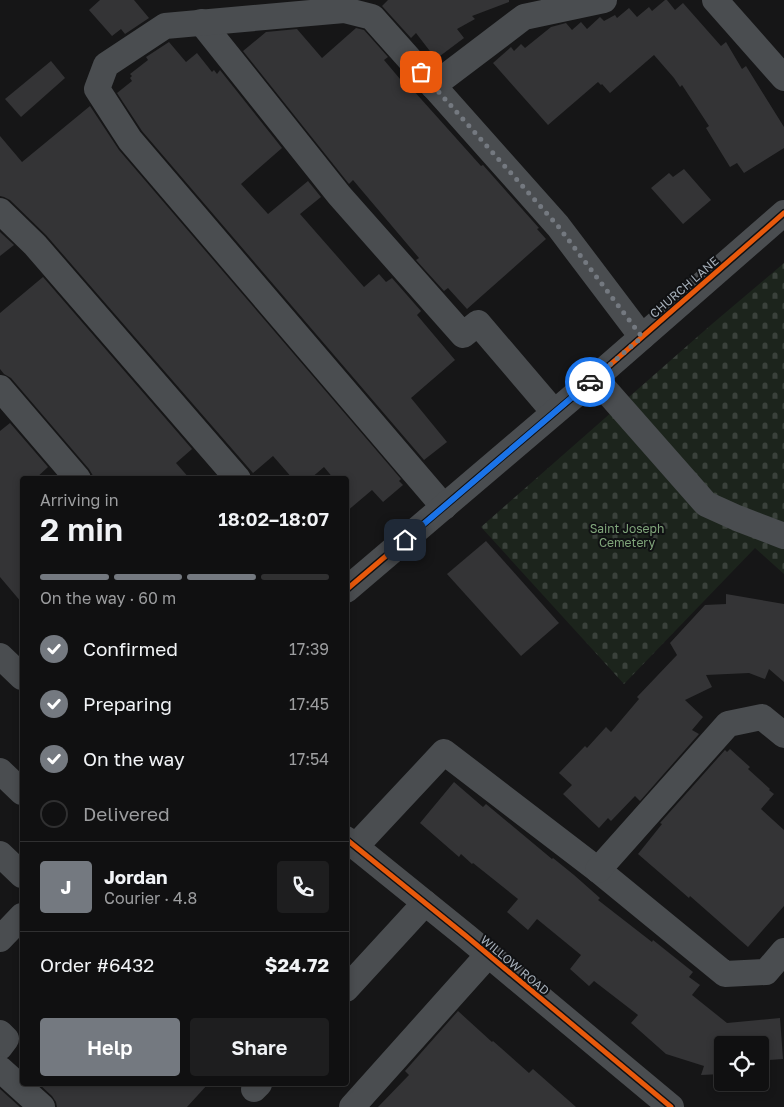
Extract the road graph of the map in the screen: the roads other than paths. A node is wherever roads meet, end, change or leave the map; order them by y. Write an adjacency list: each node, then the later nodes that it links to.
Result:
1 (604, 0): 5 (street)
2 (715, 0): 4 (street)
3 (202, 22): 5 (street); 11 (street); 14 (street)
4 (784, 78)
5 (433, 86): 8 (street)
6 (784, 213): 8 (street, CHURCH LANE)
7 (2, 215): 13 (street)
8 (642, 337): 9 (street, CHURCH LANE)
9 (595, 378): 11 (street, CHURCH LANE); 15 (street)
10 (0, 388): 12 (street)
11 (554, 412): 14 (street, CHURCH LANE)
12 (75, 476)
13 (235, 476)
14 (444, 506): 16 (street, CHURCH LANE)
15 (784, 536)
16 (349, 587)
17 (0, 656): 18 (street)
18 (20, 675)
19 (784, 735): 24 (street)
20 (0, 771): 21 (street)
21 (20, 790)
22 (351, 843): 24 (street); 26 (street, WILLOW ROAD)
23 (0, 854): 25 (street)
24 (598, 870): 29 (street)
25 (20, 873)
26 (425, 903): 30 (street, WILLOW ROAD); 31 (street)
27 (20, 918): 28 (street)
28 (0, 939)
29 (784, 951)
30 (488, 955): 36 (street); 37 (street, WILLOW ROAD)
31 (349, 985)
32 (0, 1033): 33 (street)
33 (0, 1047)
34 (0, 1069): 35 (street)
35 (42, 1107)
36 (352, 1107)
37 (671, 1107)

